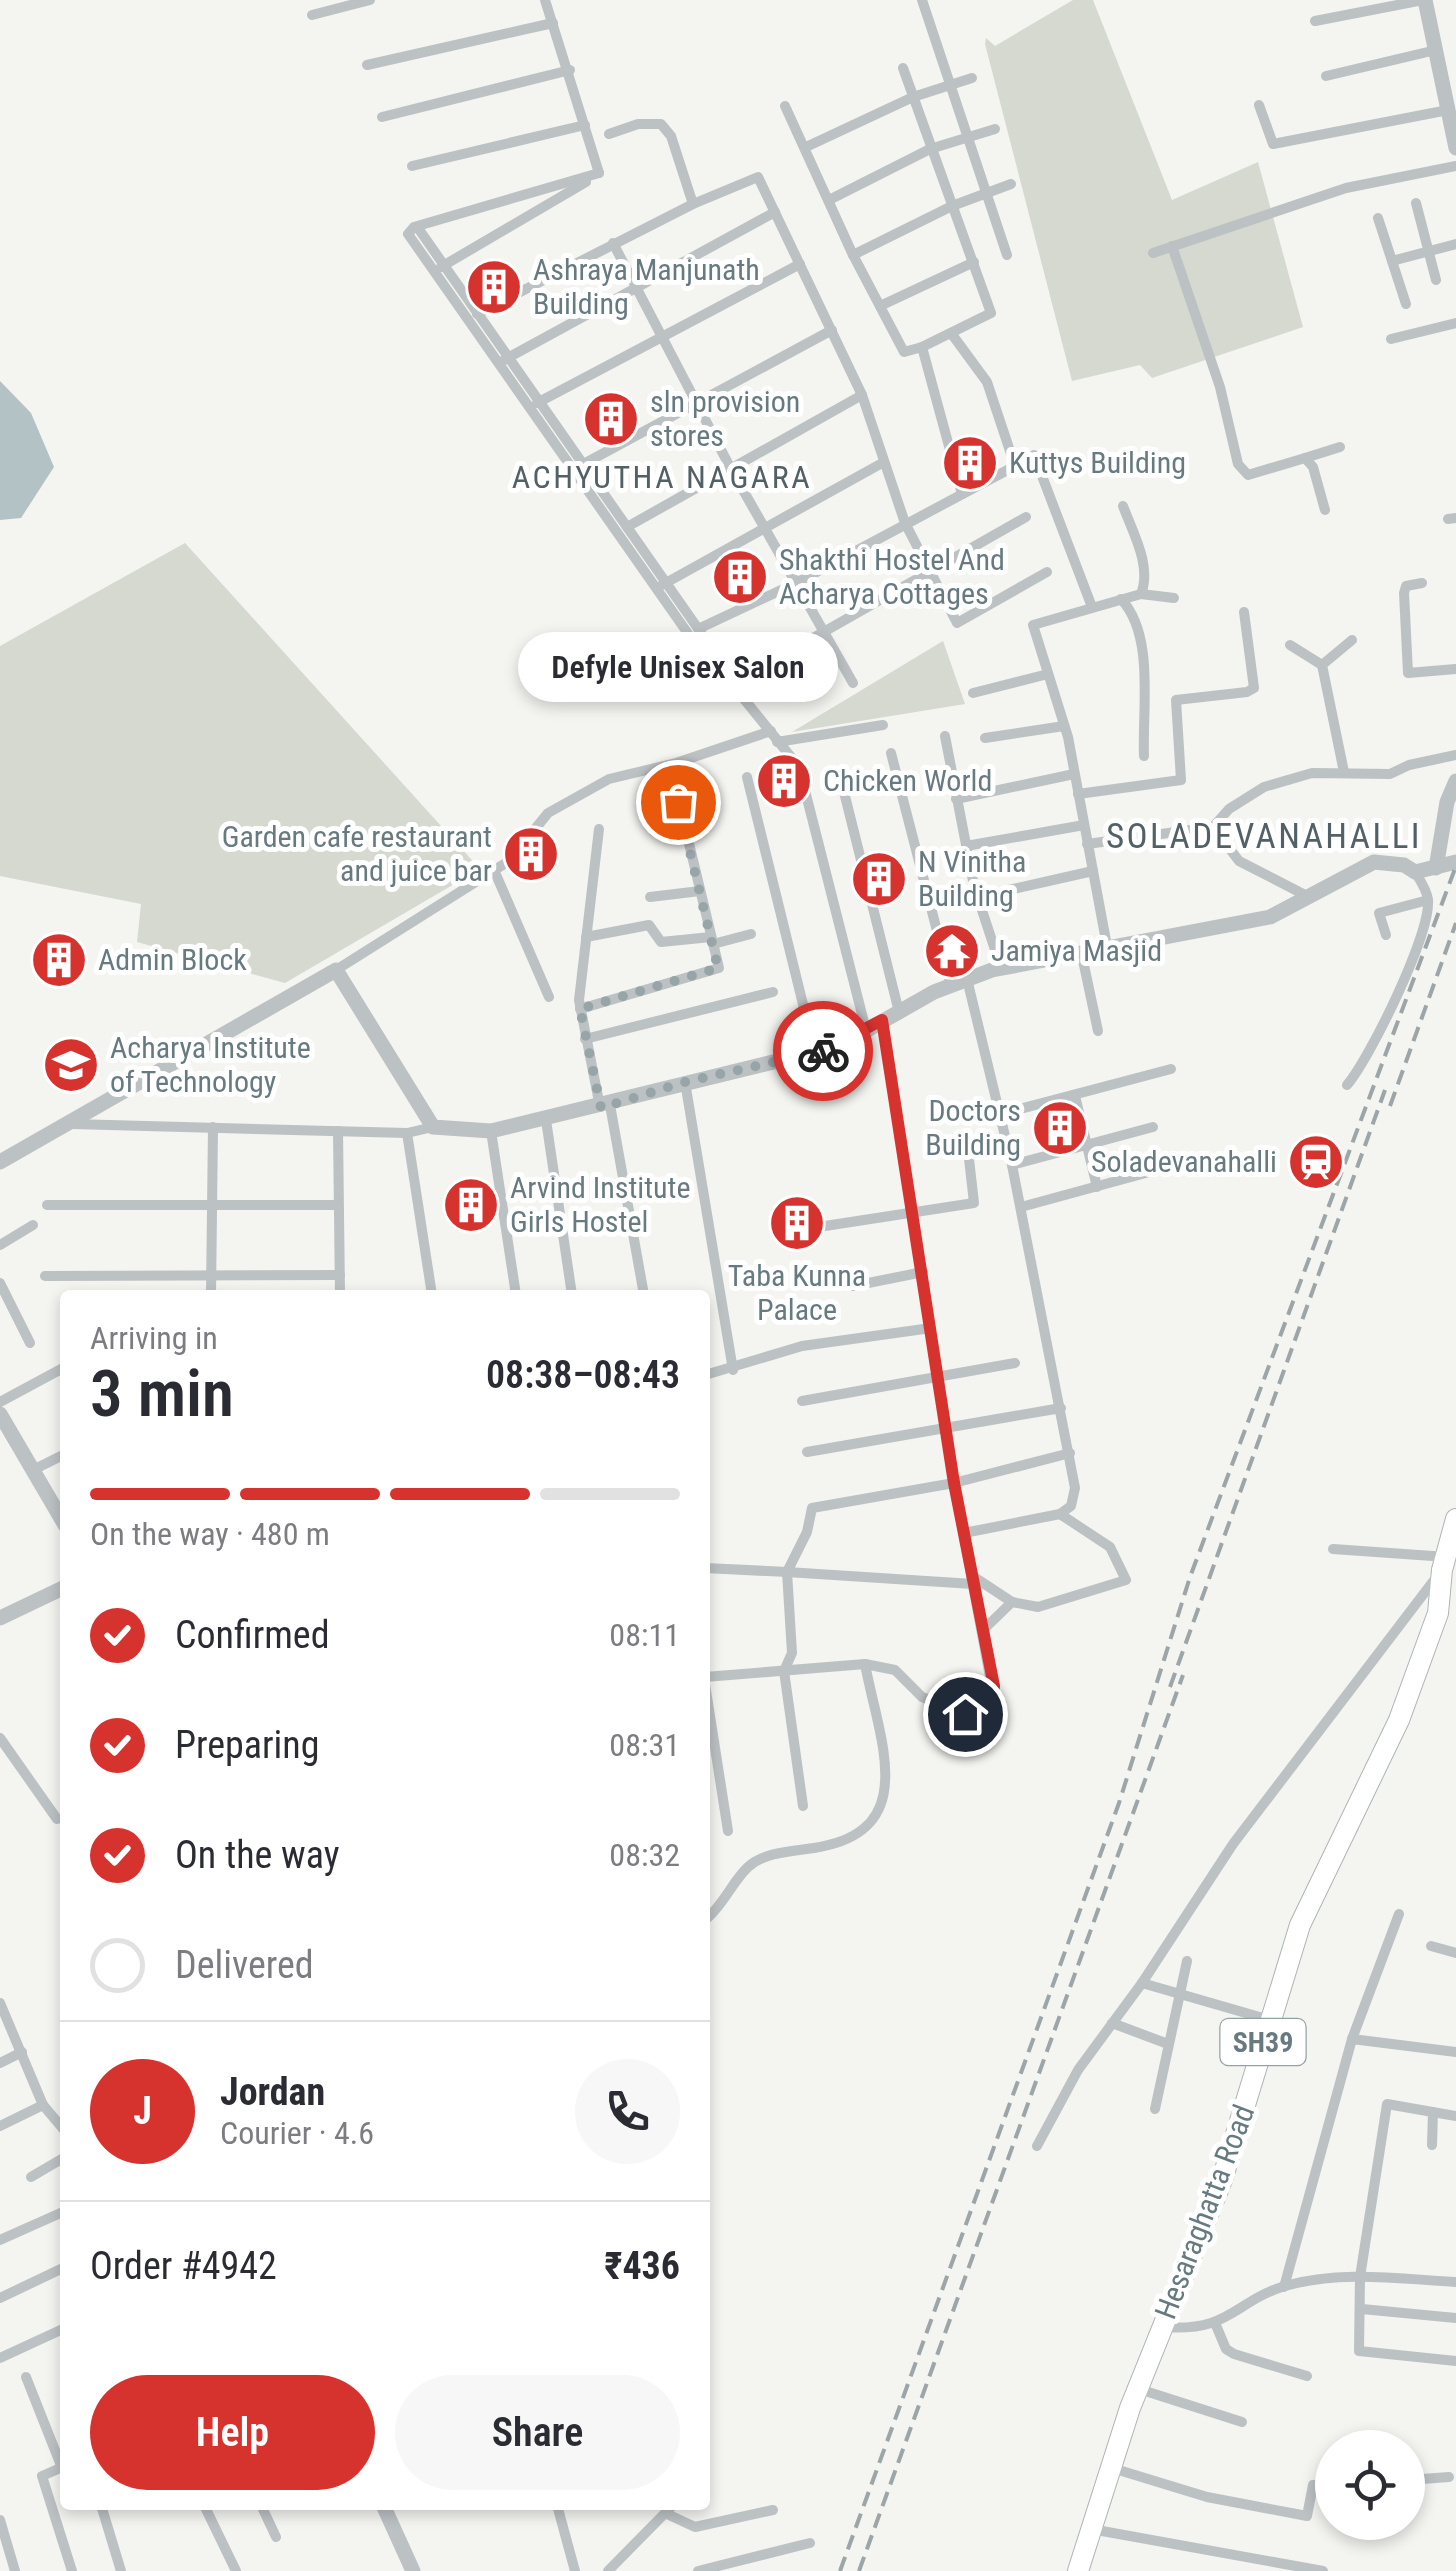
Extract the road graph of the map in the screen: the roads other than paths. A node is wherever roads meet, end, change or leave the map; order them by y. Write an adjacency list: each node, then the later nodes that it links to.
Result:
1 (370, 0): 5 (street)
2 (545, 0): 7 (street)
3 (922, 0): 14 (street)
4 (1424, 0): 6 (street); 8 (street)
5 (312, 15)
6 (1315, 21)
7 (553, 23): 9 (street); 11 (street)
8 (1436, 50): 12 (street); 16 (street)
9 (367, 65)
10 (903, 68): 15 (street)
11 (570, 70): 19 (street); 20 (street)
12 (1326, 76)
13 (972, 78): 14 (street)
14 (950, 84): 15 (street); 23 (street)
15 (914, 96): 24 (street); 26 (street)
16 (1450, 105): 18 (street); 25 (street)
17 (785, 106): 24 (street)
18 (1260, 106)
19 (382, 117)
20 (586, 125): 27 (street); 29 (street)
21 (996, 129): 23 (street)
22 (608, 134): 34 (street)
23 (967, 135): 26 (street); 31 (street)
24 (806, 147): 32 (street)
25 (1456, 148)
26 (930, 149): 32 (street); 35 (street)
27 (412, 166)
28 (1456, 166): 40 (street)
29 (600, 174): 48 (street); 48 (street)
30 (1012, 184): 31 (street)
31 (986, 193): 35 (street); 44 (street)
32 (829, 200): 43 (street)
33 (1416, 203): 41 (street)
34 (693, 204): 36 (street); 38 (street)
35 (952, 206): 43 (street); 46 (street)
36 (775, 212): 47 (street); 50 (street)
37 (1378, 218): 45 (street)
38 (613, 244): 50 (street); 53 (street)
39 (1456, 244): 41 (street)
40 (1172, 246): 42 (street); 65 (street)
41 (1429, 251): 45 (street); 49 (street)
42 (1152, 253)
43 (852, 255): 52 (street)
44 (1007, 255)
45 (1392, 261): 51 (street)
46 (974, 262): 52 (street); 56 (street)
47 (800, 264): 55 (street); 57 (street)
48 (438, 270): 53 (street); 60 (street)
49 (1436, 280)
50 (636, 288): 57 (street); 60 (street)
51 (1406, 304)
52 (880, 306): 59 (street)
53 (476, 314): 60 (street)
54 (1456, 323): 58 (street)
55 (832, 330): 61 (street); 62 (street)
56 (951, 333): 59 (street); 68 (street)
57 (665, 336): 62 (street); 63 (street)
58 (1392, 338)
59 (922, 347): 71 (street)
60 (502, 362): 63 (street); 70 (street)
61 (862, 395): 66 (street); 69 (street)
62 (698, 402): 67 (street); 69 (street)
63 (537, 403): 67 (street)
64 (1340, 447): 65 (street)
65 (1305, 458): 73 (street)
66 (884, 462): 75 (street); 77 (street)
67 (583, 464): 70 (street); 76 (street)
68 (1014, 466): 71 (street); 86 (street)
69 (730, 469): 76 (street); 77 (street)
70 (572, 472): 82 (street)
71 (962, 494): 75 (street)
72 (1123, 506): 83 (street)
73 (1324, 510)
74 (1026, 517): 78 (street)
75 (905, 523): 78 (street); 81 (street)
76 (628, 527): 82 (street)
77 (764, 528): 81 (street); 82 (street)
78 (929, 572): 79 (street); 89 (street)
79 (1046, 572)
80 (1422, 582): 93 (street)
81 (796, 583): 88 (street); 89 (street)
82 (661, 585): 88 (street); 95 (street)
83 (1141, 594): 84 (street); 85 (street)
84 (1174, 598)
85 (1121, 599): 86 (street); 105 (street)
86 (1092, 607): 94 (street)
87 (1244, 612): 111 (street)
88 (698, 628): 95 (street)
89 (823, 632): 95 (street); 96 (street)
90 (1352, 640): 92 (street)
91 (1290, 645): 92 (street)
92 (1322, 666): 106 (street)
93 (1456, 669)
94 (1048, 674): 97 (street); 99 (street)
95 (729, 681): 100 (street)
96 (854, 682)
97 (973, 693)
98 (883, 724): 100 (street)
99 (1064, 726): 102 (street); 107 (street)
100 (774, 736): 121 (street); 143 (street)
101 (945, 736): 112 (street)
102 (985, 738)
103 (891, 754): 137 (street)
104 (1456, 755): 106 (street)
105 (1144, 756)
106 (1344, 772): 115 (street)
107 (1074, 774): 111 (street); 112 (street)
108 (840, 776): 141 (street)
109 (748, 777): 146 (street)
110 (1456, 780): 120 (street)
111 (1078, 794): 114 (street)
112 (956, 799): 118 (street)
113 (678, 802): 124 (street)
114 (1084, 824): 117 (street); 118 (street)
115 (1214, 826): 117 (street); 125 (street)
116 (600, 829): 131 (street)
117 (1088, 844): 122 (street)
118 (966, 846): 127 (street)
119 (1456, 862): 120 (street)
120 (1436, 868): 123 (street)
121 (494, 870): 136 (street); 139 (street)
122 (1092, 871): 127 (street); 133 (street)
123 (1414, 872): 125 (street); 128 (street)
124 (700, 891): 126 (street); 132 (street)
125 (1308, 896): 133 (street)
126 (650, 897)
127 (978, 897): 135 (street)
128 (1428, 900): 130 (street); 149 (street)
129 (751, 934): 132 (street)
130 (1386, 935)
131 (586, 937): 132 (street); 140 (street)
132 (712, 940): 140 (street)
133 (1106, 946): 134 (street)
134 (1081, 952): 135 (street); 144 (street)
135 (1001, 968): 137 (street)
136 (336, 970): 154 (street); 156 (street)
137 (959, 982): 141 (street); 152 (street)
138 (773, 992): 145 (street)
139 (549, 997)
140 (580, 1009): 145 (street)
141 (899, 1012): 142 (street)
142 (882, 1020): 143 (street); 171 (street)
143 (866, 1030): 146 (street)
144 (1098, 1031)
145 (585, 1038): 151 (street)
146 (815, 1053): 148 (street)
147 (1171, 1069): 150 (street)
148 (685, 1082): 151 (street); 191 (street)
149 (1347, 1085)
150 (1075, 1096): 152 (street); 161 (street)
151 (605, 1106): 153 (street); 186 (street)
152 (997, 1114): 164 (street)
153 (546, 1120): 159 (street); 185 (street)
154 (66, 1124): 155 (street); 163 (street)
155 (213, 1127): 158 (street); 168 (street)
156 (433, 1127): 159 (street); 160 (street)
157 (1152, 1127): 161 (street)
158 (338, 1131): 160 (street); 169 (street)
159 (491, 1132): 184 (street)
160 (407, 1133): 183 (street)
161 (1087, 1145): 164 (street); 166 (street)
162 (968, 1150): 171 (street)
163 (0, 1162)
164 (1012, 1164): 170 (street)
165 (1153, 1172): 166 (street)
166 (1097, 1187): 170 (street)
167 (47, 1205): 168 (street)
168 (212, 1206): 169 (street); 176 (street)
169 (337, 1206): 177 (street)
170 (1021, 1208): 196 (street)
171 (913, 1212): 173 (street); 175 (street)
172 (33, 1225): 174 (street)
173 (812, 1228)
174 (0, 1245)
175 (923, 1272): 180 (street); 187 (street)
176 (210, 1274): 177 (street); 178 (street); 181 (street)
177 (340, 1275): 182 (street)
178 (45, 1276)
179 (0, 1283): 188 (street)
180 (853, 1286)
181 (211, 1290)
182 (340, 1290)
183 (431, 1290)
184 (515, 1290)
185 (571, 1290)
186 (643, 1290)
187 (931, 1328): 191 (street); 193 (street)
188 (30, 1343)
189 (1015, 1363): 193 (street)
190 (60, 1370): 195 (street)
191 (732, 1370): 192 (street)
192 (710, 1374)
193 (939, 1377): 194 (street); 198 (street)
194 (802, 1401)
195 (0, 1402)
196 (1061, 1408): 198 (street); 200 (street)
197 (0, 1414): 202 (street)
198 (947, 1426): 199 (street); 203 (street)
199 (807, 1452)
200 (1070, 1453): 203 (street); 204 (street)
201 (60, 1456): 202 (street)
202 (33, 1470): 205 (street)
203 (954, 1483): 207 (street); 211 (street)
204 (1060, 1514): 207 (street); 214 (street)
205 (60, 1516)
206 (1456, 1519): 209 (main road, Hesaraghatta Road / SH39)
207 (964, 1533): 212 (street)
208 (1333, 1549): 209 (street)
209 (1445, 1564): 230 (street); 233 (main road, Hesaraghatta Road / SH39)
210 (710, 1568): 211 (street)
211 (787, 1572): 212 (street); 218 (street)
212 (972, 1580): 214 (street); 216 (street)
213 (60, 1589): 215 (street)
214 (1012, 1602): 216 (street)
215 (0, 1618)
216 (982, 1632): 217 (street)
217 (865, 1664): 218 (street); 225 (street)
218 (784, 1671): 219 (street); 222 (street)
219 (710, 1680)
220 (710, 1714): 224 (street)
221 (0, 1738): 223 (street)
222 (802, 1806)
223 (57, 1819)
224 (728, 1831)
225 (710, 1914)
226 (1399, 1914): 235 (street)
227 (1431, 1946): 228 (street)
228 (1456, 1952)
229 (1187, 1961): 231 (street)
230 (1142, 1983): 231 (street); 234 (street)
231 (1178, 1993): 233 (street); 236 (street)
232 (0, 2004): 237 (street)
233 (1270, 2020): 260 (main road, Hesaraghatta Road / SH39)
234 (1112, 2023): 236 (street); 246 (street)
235 (1352, 2039): 238 (street); 255 (street)
236 (1168, 2044): 241 (street)
237 (22, 2052): 239 (street); 240 (street)
238 (1456, 2052)
239 (0, 2063)
240 (43, 2105): 244 (street); 245 (street)
241 (1154, 2109)
242 (1434, 2112): 243 (street); 247 (street); 253 (street)
243 (1456, 2116)
244 (60, 2125)
245 (0, 2126)
246 (1037, 2146)
247 (1432, 2146)
248 (60, 2160): 249 (street)
249 (31, 2177)
250 (60, 2212): 251 (street)
251 (0, 2240)
252 (60, 2269): 256 (street)
253 (1360, 2277): 254 (street); 255 (street); 257 (street)
254 (1456, 2282)
255 (1284, 2287): 259 (street)
256 (0, 2298)
257 (1362, 2309): 258 (street); 263 (street)
258 (1456, 2318)
259 (1215, 2323): 260 (street); 264 (street)
260 (1162, 2327): 266 (main road, Hesaraghatta Road / SH39)
261 (60, 2330): 262 (street)
262 (0, 2358)
263 (1456, 2361)
264 (1307, 2376)
265 (26, 2377): 268 (street)
266 (1138, 2388): 267 (street); 269 (main road, Hesaraghatta Road / SH39)
267 (1242, 2422)
268 (60, 2460)
269 (1111, 2467): 273 (street); 283 (main road, Hesaraghatta Road / SH39)
270 (60, 2468): 288 (street)
271 (1449, 2477): 272 (street)
272 (1425, 2479)
273 (1315, 2485)
274 (103, 2510): 289 (street)
275 (206, 2510): 290 (street)
276 (263, 2510): 284 (street)
277 (384, 2510): 291 (street)
278 (558, 2510): 292 (street)
279 (668, 2510): 286 (street)
280 (670, 2510): 281 (street)
281 (773, 2510)
282 (1, 2526): 287 (street)
283 (1090, 2529): 294 (main road, Hesaraghatta Road / SH39); 295 (street)
284 (276, 2537)
285 (810, 2544): 293 (street)
286 (612, 2569)
287 (15, 2571)
288 (72, 2571)
289 (122, 2571)
290 (236, 2571)
291 (413, 2571)
292 (576, 2571)
293 (698, 2571)
294 (1078, 2571)
295 (1323, 2571)

